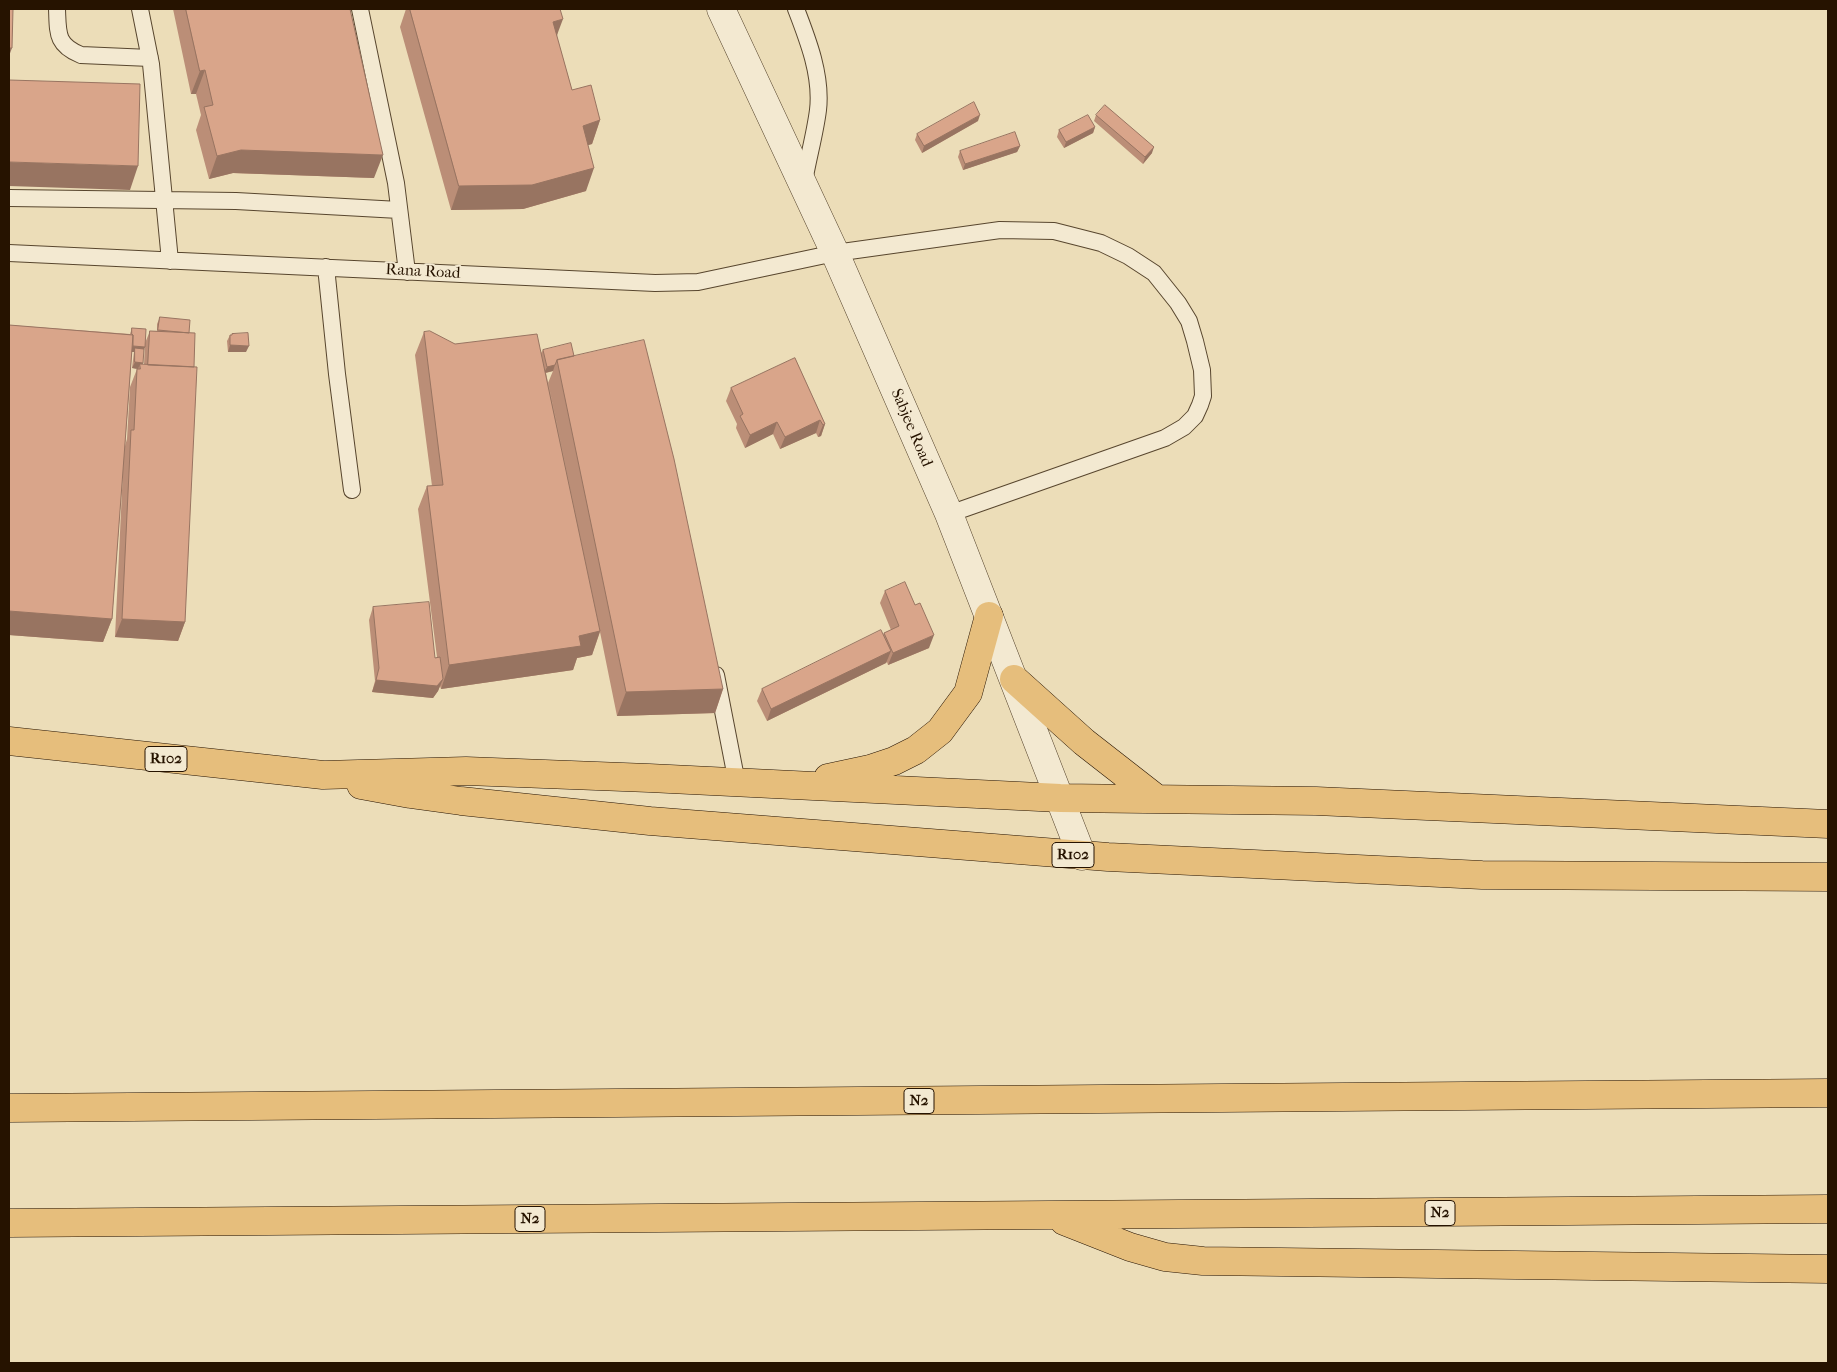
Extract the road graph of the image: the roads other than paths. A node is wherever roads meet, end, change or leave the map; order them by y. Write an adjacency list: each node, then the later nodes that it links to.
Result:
1 (57, 9): 6 (lane)
2 (140, 9): 6 (lane)
3 (360, 9): 10 (lane)
4 (721, 9): 7 (street, Sabjee Road)
5 (796, 9): 7 (lane)
6 (150, 58): 9 (lane)
7 (803, 184): 12 (street, Sabjee Road)
8 (9, 198): 9 (lane)
9 (165, 200): 10 (lane); 13 (lane)
10 (399, 210): 15 (lane)
11 (9, 253): 13 (lane, Rana Road)
12 (835, 253): 15 (lane, Rana Road); 17 (street, Sabjee Road); 17 (lane, Rana Road)
13 (170, 261): 14 (lane, Rana Road)
14 (326, 267): 15 (lane, Rana Road); 16 (lane)
15 (407, 272)
16 (352, 490)
17 (949, 514): 18 (street, Sabjee Road)
18 (989, 616): 20 (street, Sabjee Road); 24 (main road)
19 (712, 656): 23 (lane)
20 (1014, 678): 25 (street, Sabjee Road); 26 (main road)
21 (9, 741): 22 (main road, R102)
22 (323, 775): 23 (main road, R102); 28 (main road, R102)
23 (737, 783): 24 (main road, R102)
24 (793, 786): 25 (main road, R102)
25 (1060, 798): 26 (main road, R102); 28 (street, Sabjee Road)
26 (1157, 799): 27 (main road, R102)
27 (1828, 824)
28 (1082, 856): 29 (main road, R102)
29 (1828, 877)
30 (1828, 1094): 31 (main road, N2)
31 (9, 1108)
32 (1828, 1209): 33 (main road, N2)
33 (1051, 1216): 34 (main road, N2); 35 (main road)
34 (9, 1223)
35 (1828, 1269)

